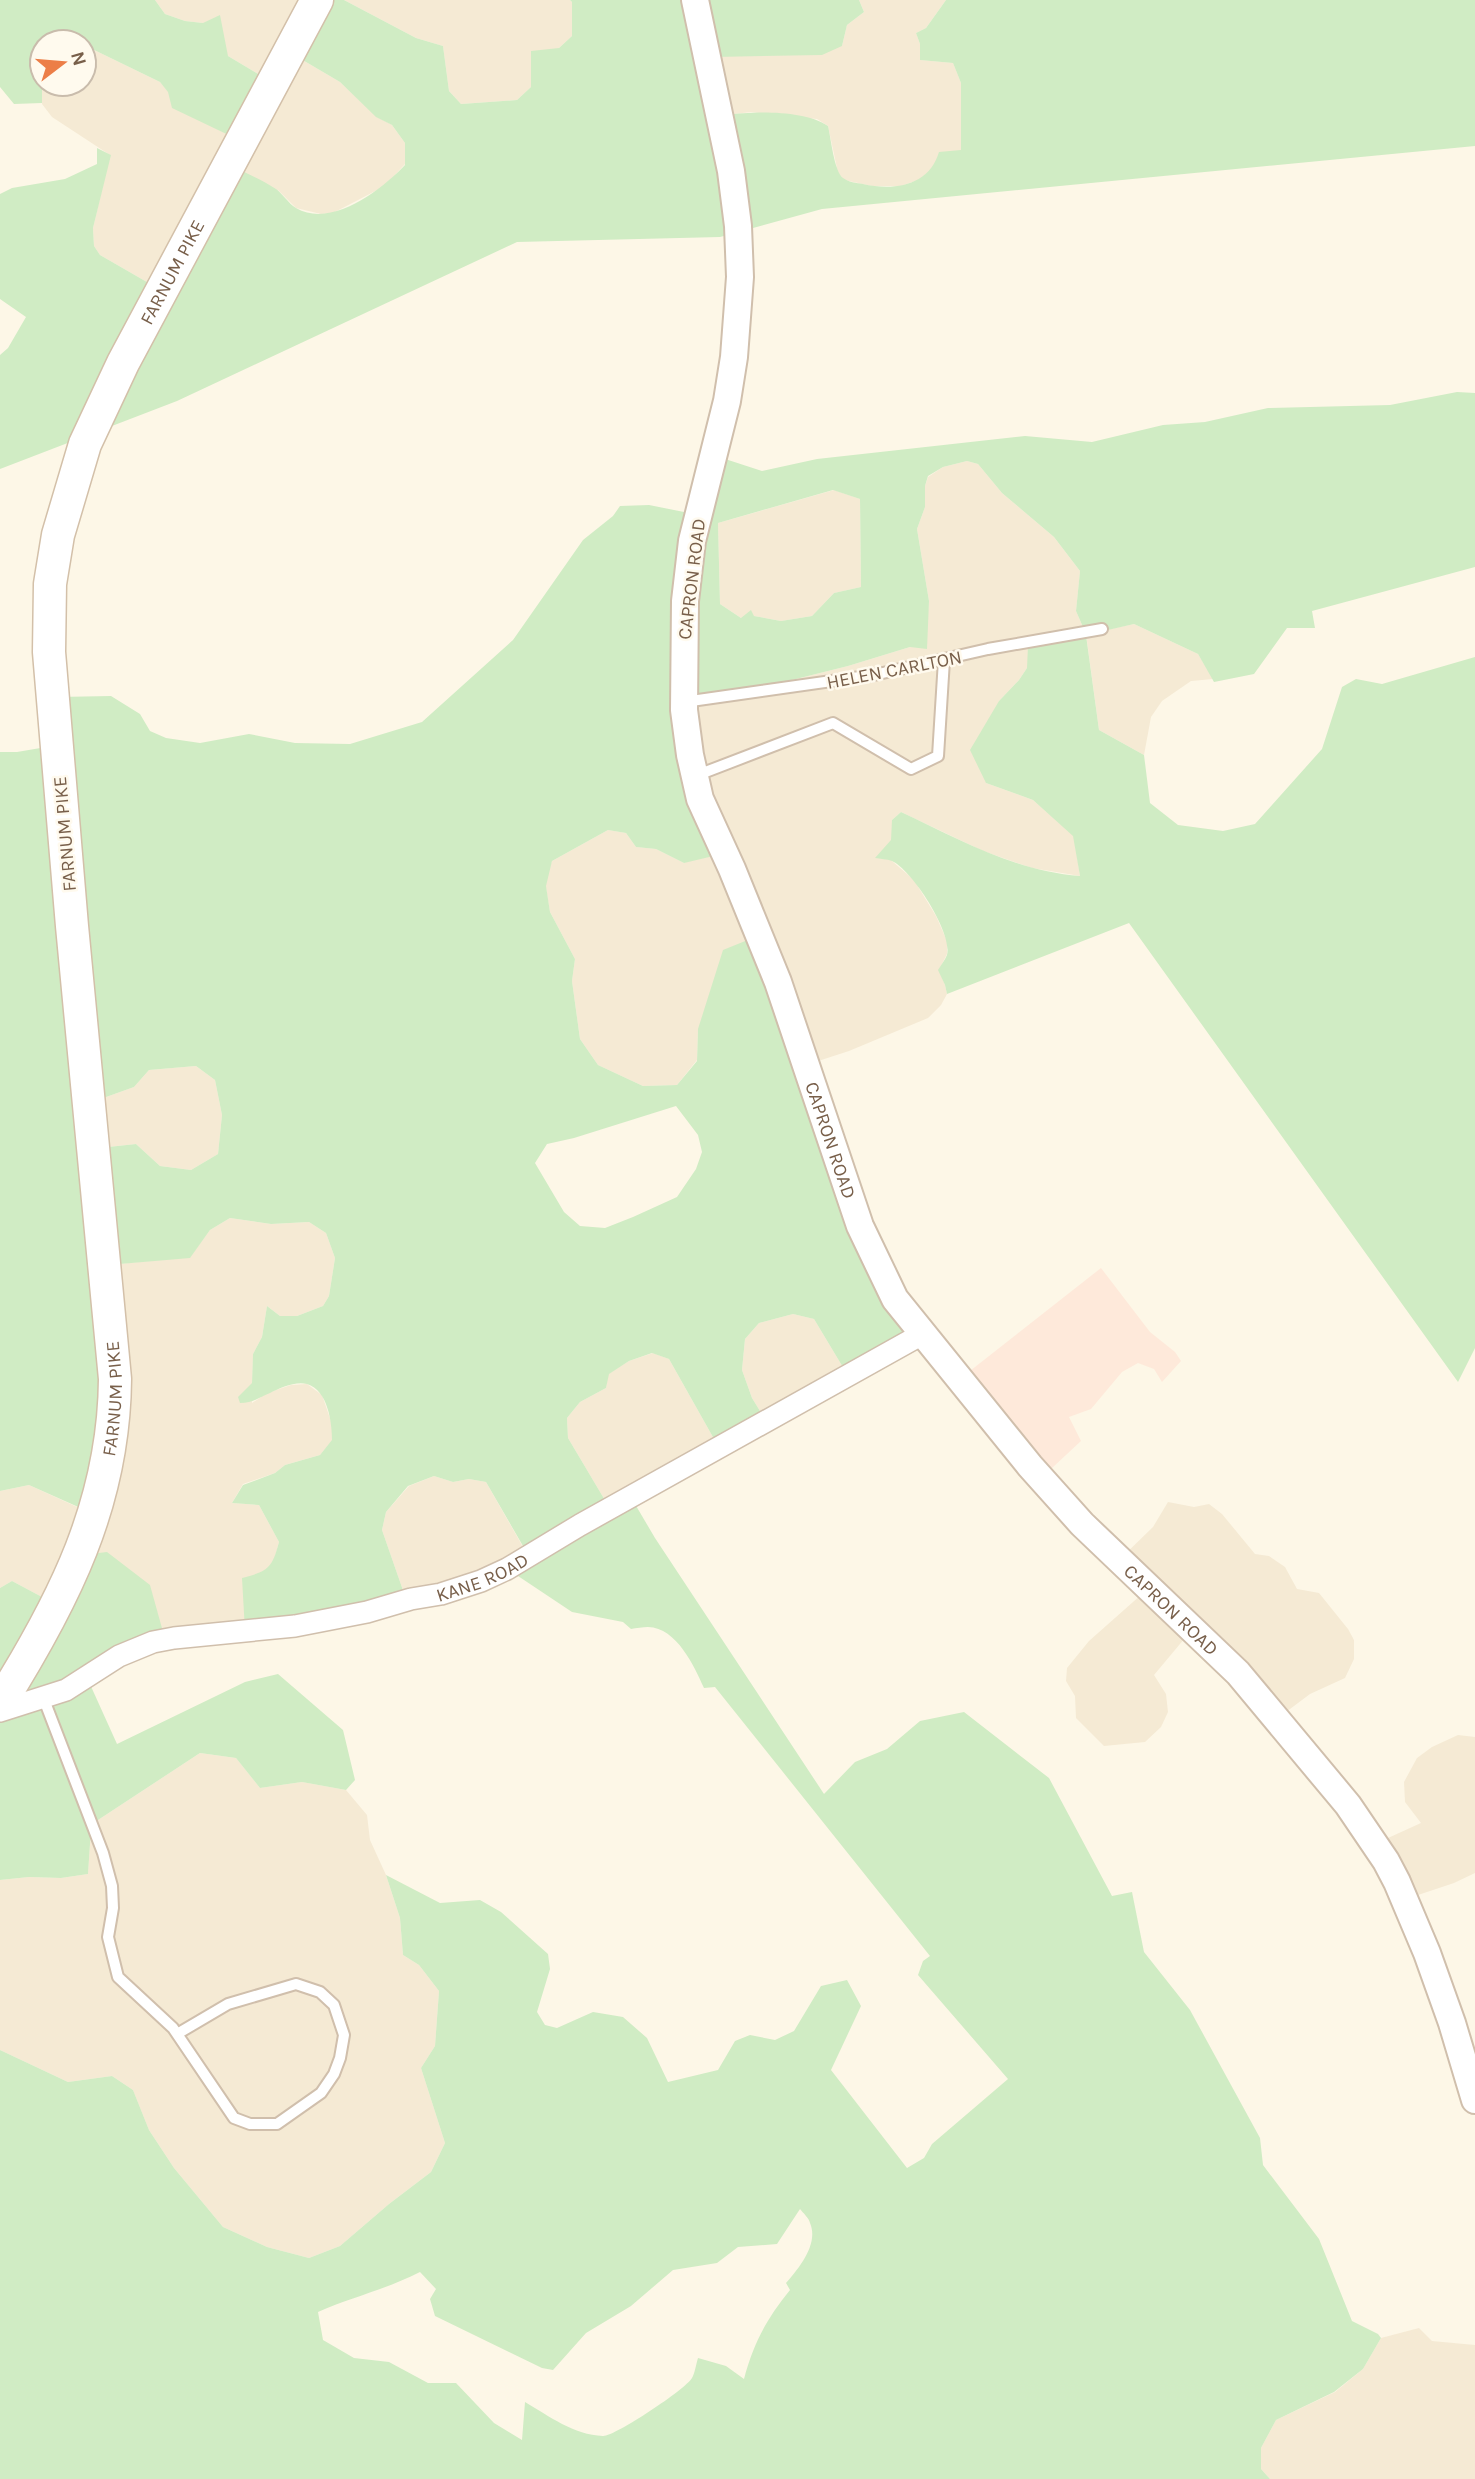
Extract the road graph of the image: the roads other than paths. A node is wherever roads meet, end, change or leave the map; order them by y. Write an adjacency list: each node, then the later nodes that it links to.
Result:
1 (317, 0): 9 (main road, FARNUM PIKE)
2 (695, 0): 5 (street, CAPRON ROAD)
3 (1102, 629): 4 (lane, HELEN CARLTON)
4 (944, 660): 5 (lane, HELEN CARLTON); 6 (lane)
5 (684, 702): 6 (street, CAPRON ROAD)
6 (695, 776): 7 (street, CAPRON ROAD)
7 (924, 1333): 8 (street, KANE ROAD); 12 (street, CAPRON ROAD)
8 (43, 1697): 10 (street, KANE ROAD); 11 (lane)
9 (0, 1703)
10 (0, 1711)
11 (177, 2034): 11 (lane)
12 (1475, 2100)

